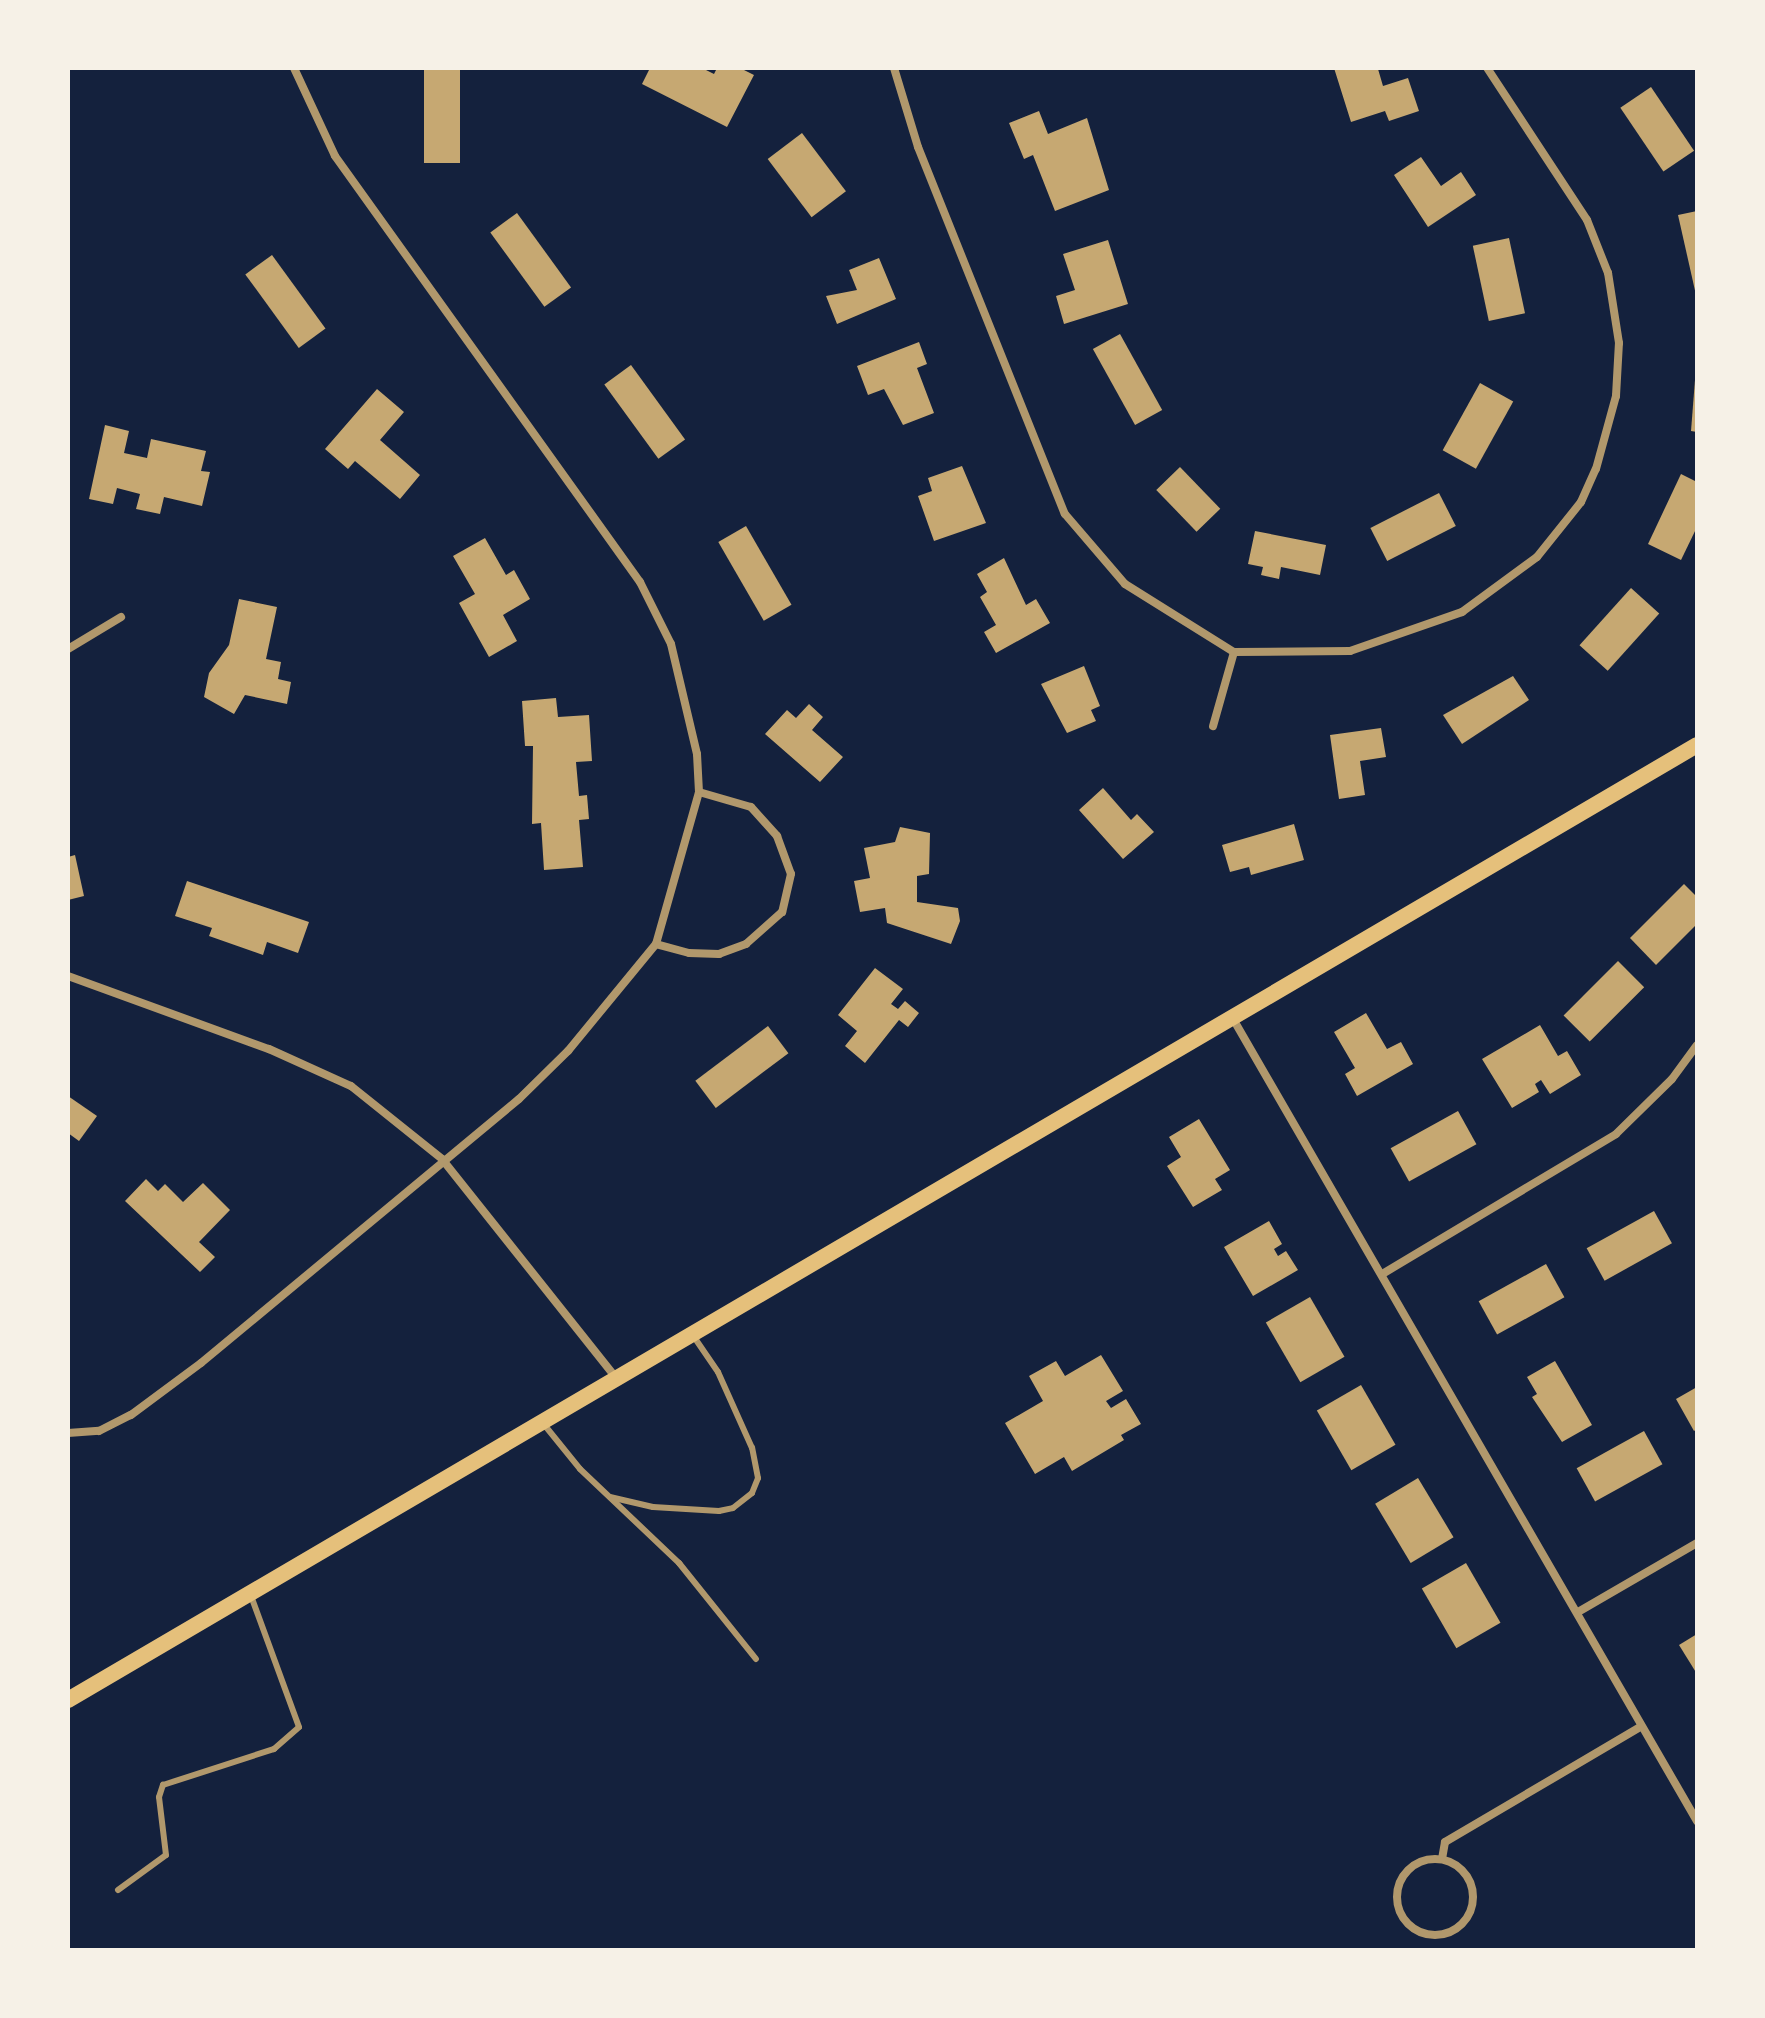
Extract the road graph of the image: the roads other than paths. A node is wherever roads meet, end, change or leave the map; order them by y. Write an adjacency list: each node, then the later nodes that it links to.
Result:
1 (294, 68): 9 (street)
2 (894, 68): 6 (street)
3 (1487, 68): 6 (street)
4 (121, 617): 5 (street)
5 (68, 649)
6 (1234, 652): 7 (street)
7 (1213, 726)
8 (1697, 745): 12 (main road)
9 (699, 792): 10 (street); 10 (street)
10 (656, 944): 14 (street)
11 (68, 976): 14 (street)
12 (1232, 1017): 15 (street); 16 (main road)
13 (1697, 1045): 15 (street)
14 (442, 1159): 17 (street); 19 (street)
15 (1384, 1273): 23 (street)
16 (692, 1334): 17 (main road); 20 (lane)
17 (617, 1379): 18 (main road)
18 (542, 1422): 20 (lane); 22 (main road)
19 (68, 1433)
20 (610, 1497): 24 (lane)
21 (1697, 1543): 23 (street)
22 (250, 1593): 25 (main road); 29 (lane)
23 (1578, 1612): 26 (street)
24 (756, 1659)
25 (68, 1700)
26 (1640, 1727): 27 (street); 28 (street)
27 (1697, 1821)
28 (1442, 1859): 28 (street)
29 (118, 1890)

